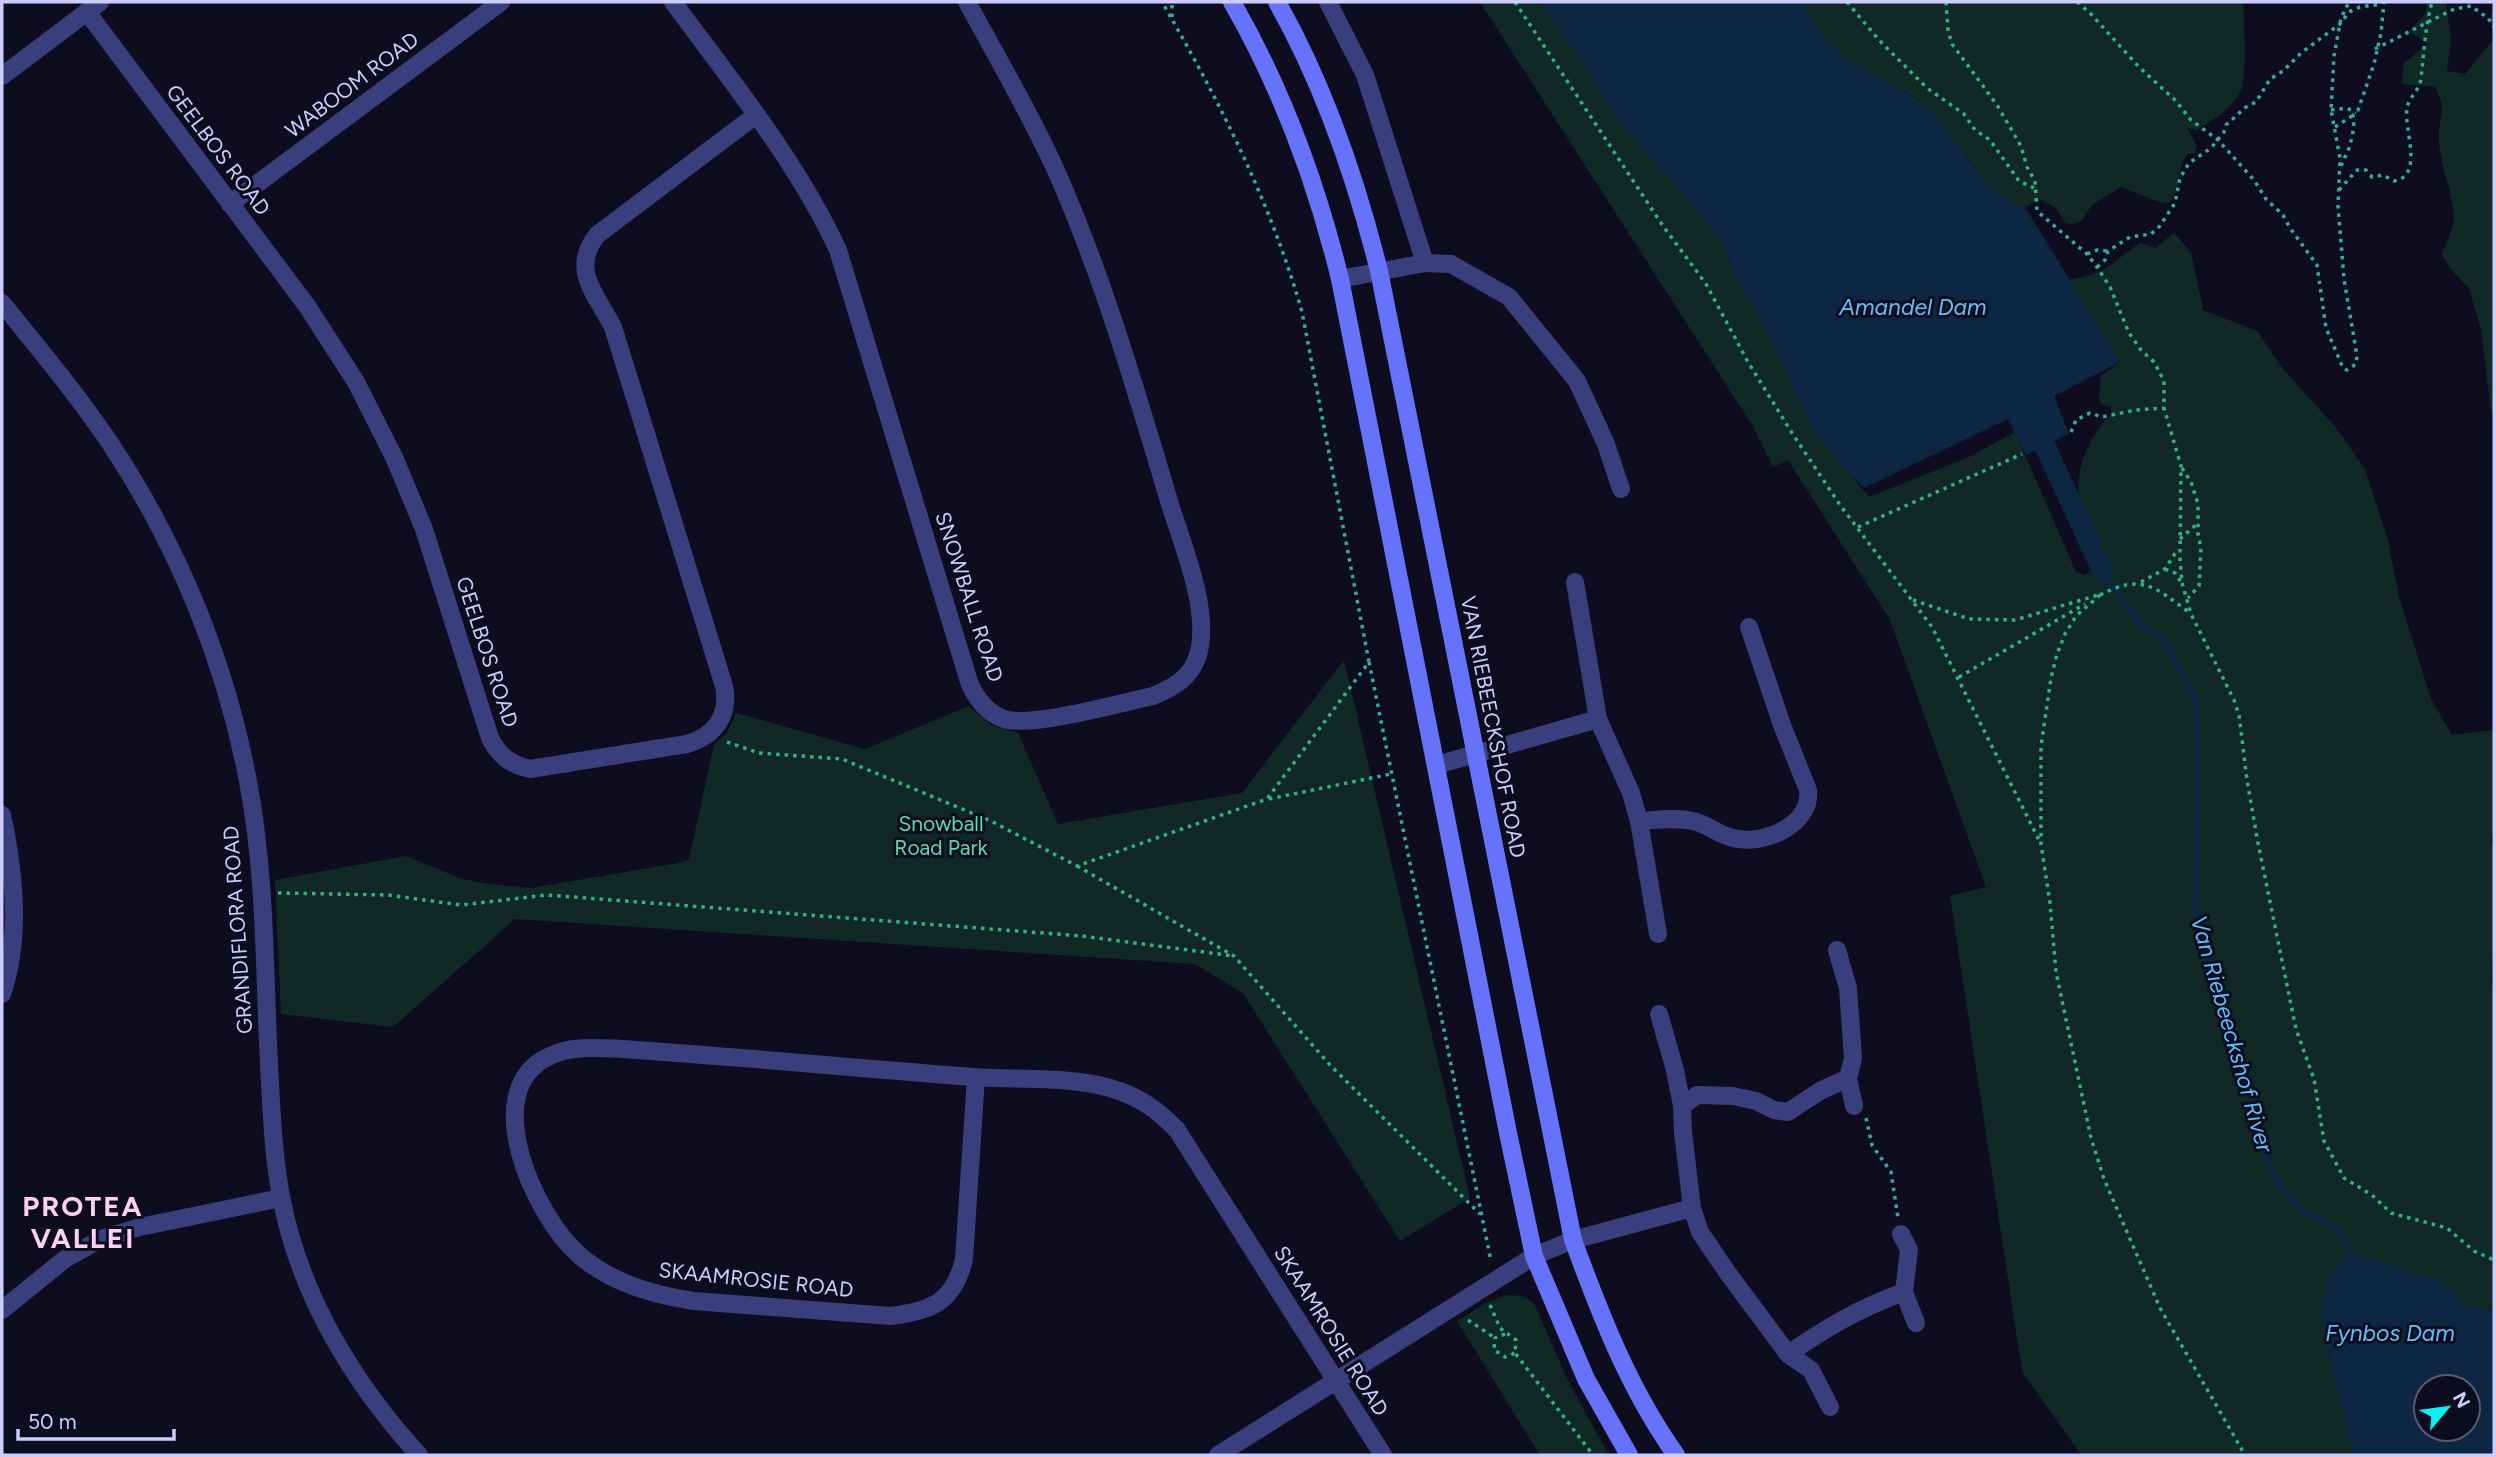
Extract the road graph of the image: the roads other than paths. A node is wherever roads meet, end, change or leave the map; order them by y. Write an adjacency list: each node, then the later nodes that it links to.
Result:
1 (501, 2): 10 (street, WABOOM ROAD)
2 (673, 2): 9 (street, SNOWBALL ROAD)
3 (967, 2): 9 (street, SNOWBALL ROAD)
4 (1232, 2): 13 (street)
5 (1277, 2): 12 (street, VAN RIEBEECKSHOF ROAD)
6 (1328, 2): 11 (street)
7 (94, 7): 8 (street); 10 (street, GEELBOS ROAD)
8 (2, 76)
9 (756, 115): 10 (street, GEELBOS ROAD)
10 (230, 204)
11 (1424, 263): 12 (street); 15 (street)
12 (1379, 271): 13 (street); 19 (street, VAN RIEBEECKSHOF ROAD)
13 (1340, 279): 20 (street)
14 (2, 303): 31 (street, GRANDIFLORA ROAD)
15 (1621, 489)
16 (1575, 582): 18 (street)
17 (1749, 627): 22 (street)
18 (1598, 719): 19 (street); 22 (street)
19 (1475, 755): 20 (street); 34 (street, VAN RIEBEECKSHOF ROAD)
20 (1437, 765): 35 (street)
21 (2, 815): 25 (street)
22 (1639, 821): 23 (street)
23 (1658, 934)
24 (1837, 950): 28 (street)
25 (2, 994)
26 (1659, 1014): 29 (street)
27 (976, 1077): 27 (street, SKAAMROSIE ROAD); 40 (street, SKAAMROSIE ROAD)
28 (1848, 1078): 29 (street); 30 (street)
29 (1682, 1106): 32 (street)
30 (1854, 1106)
31 (281, 1198): 37 (street); 42 (street, GRANDIFLORA ROAD)
32 (1692, 1208): 34 (street); 39 (street)
33 (1901, 1234): 36 (street)
34 (1573, 1240): 35 (street); 46 (street, VAN RIEBEECKSHOF ROAD)
35 (1534, 1256): 40 (street); 45 (street)
36 (1904, 1292): 38 (street); 39 (street)
37 (2, 1310)
38 (1916, 1323)
39 (1788, 1354): 41 (street)
40 (1337, 1382): 43 (street); 44 (street, SKAAMROSIE ROAD)
41 (1830, 1407)
42 (419, 1455)
43 (1218, 1455)
44 (1383, 1455)
45 (1629, 1455)
46 (1676, 1455)

